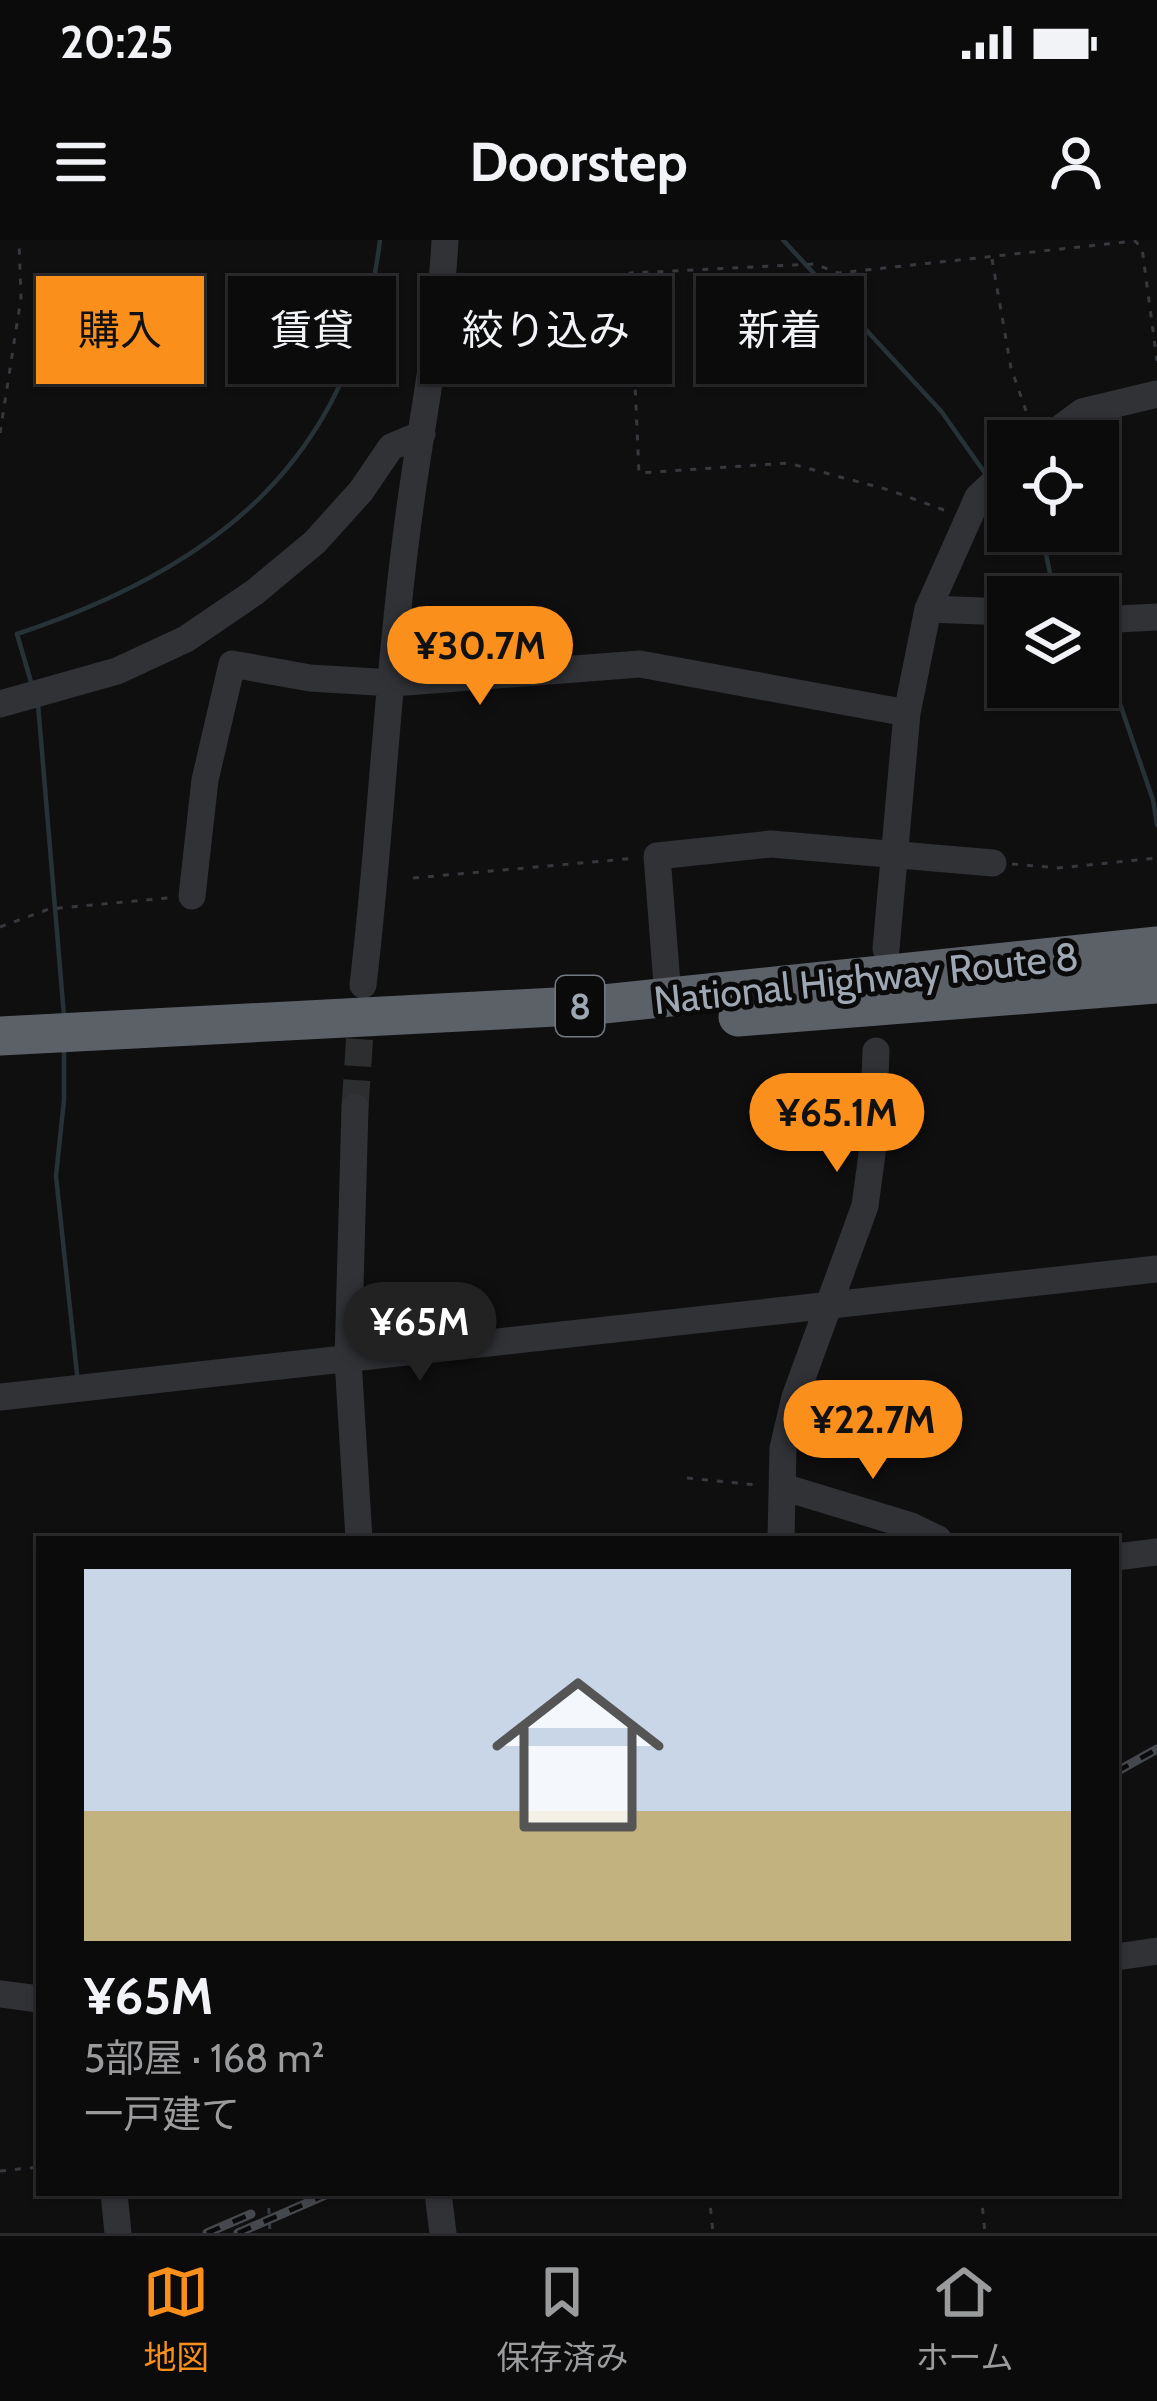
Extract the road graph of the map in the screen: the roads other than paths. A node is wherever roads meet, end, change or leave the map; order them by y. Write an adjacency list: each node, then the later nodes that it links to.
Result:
1 (445, 240): 4 (street)
2 (1157, 394): 3 (street)
3 (1070, 420)
4 (422, 434): 10 (street); 11 (street)
5 (987, 489): 6 (street)
6 (928, 609): 7 (street); 12 (street)
7 (987, 611)
8 (1157, 617): 9 (street)
9 (1119, 619)
10 (393, 683): 12 (street); 15 (street); 19 (street)
11 (0, 704)
12 (907, 712): 13 (street)
13 (893, 855): 14 (street); 17 (street); 20 (street)
14 (993, 863)
15 (192, 896)
16 (1157, 946): 20 (highway, National Highway Route 8 / 8)
17 (886, 949)
18 (1157, 983): 23 (highway, National Highway Route 8 / 8)
19 (364, 986)
20 (668, 997): 21 (highway, National Highway Route 8 / 8)
21 (0, 1036)
22 (875, 1052): 26 (street)
23 (0, 1063)
24 (355, 1107): 27 (street)
25 (1157, 1269): 26 (street)
26 (832, 1305): 27 (street); 29 (street)
27 (348, 1360): 28 (street); 30 (street)
28 (0, 1397)
29 (783, 1487): 31 (street); 32 (street)
30 (359, 1536)
31 (781, 1536)
32 (932, 1536)
33 (1157, 1552): 34 (street)
34 (1119, 1556)
35 (1157, 1952): 36 (street)
36 (1119, 1957)
37 (0, 1994): 38 (street)
38 (36, 1999)
39 (114, 2196): 41 (street)
40 (438, 2196): 42 (street)
41 (118, 2233)
42 (443, 2233)

